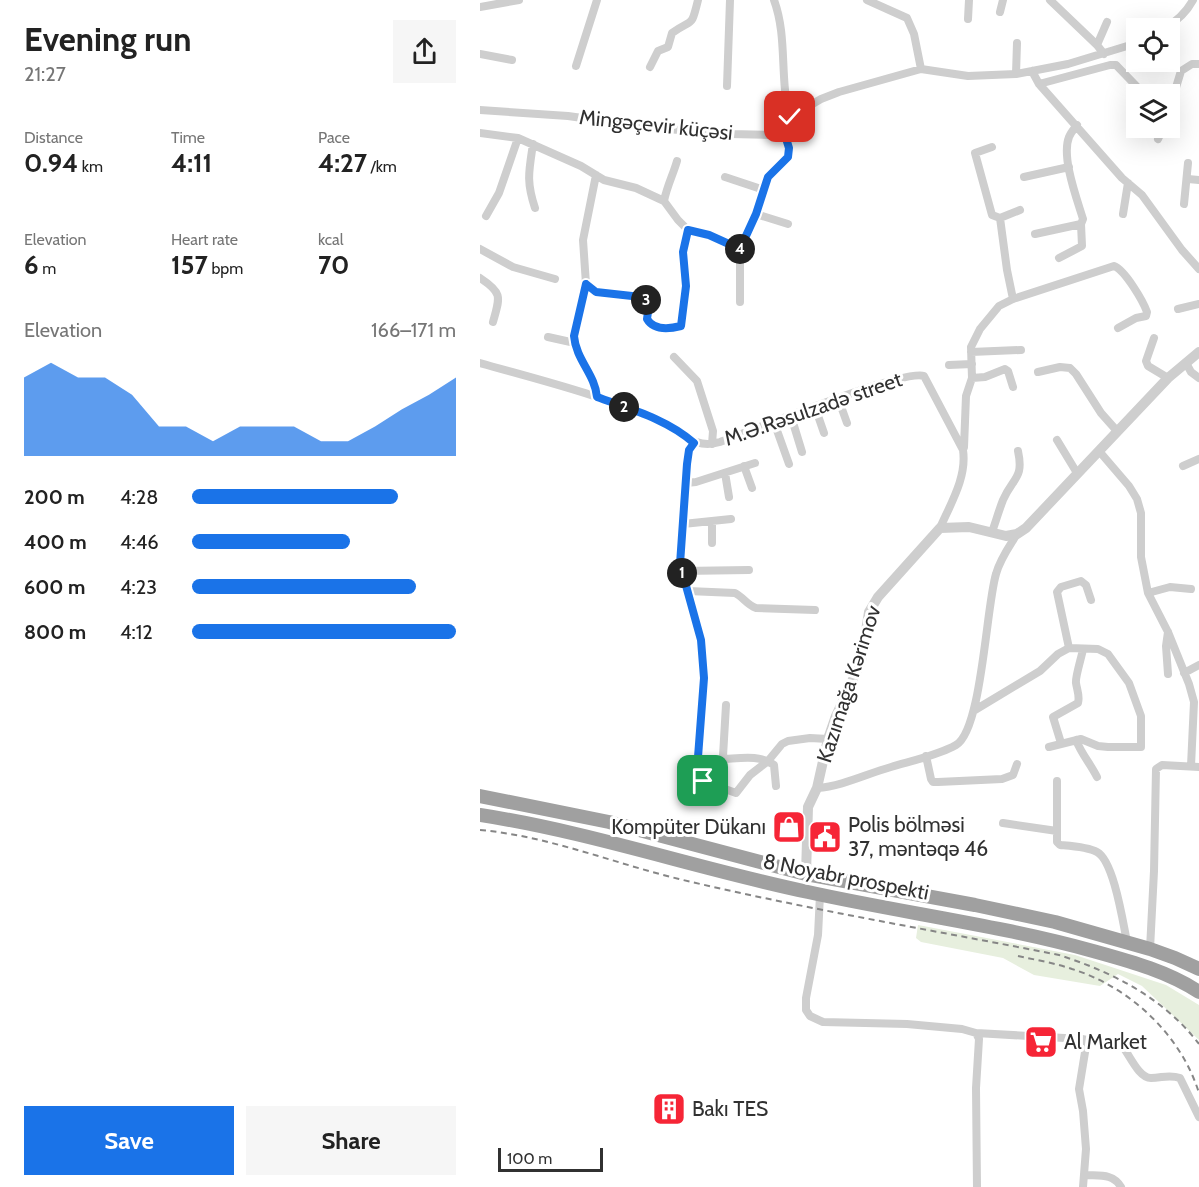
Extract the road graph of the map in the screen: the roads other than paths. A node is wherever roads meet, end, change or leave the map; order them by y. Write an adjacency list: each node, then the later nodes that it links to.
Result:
1 (519, 0): 11 (street)
2 (597, 0): 23 (street)
3 (698, 0): 24 (street)
4 (730, 0): 31 (street)
5 (774, 0): 33 (street)
6 (867, 0): 25 (street)
7 (969, 0): 14 (street)
8 (1003, 0): 12 (street)
9 (1050, 0): 17 (street)
10 (1193, 0): 13 (street)
11 (480, 7)
12 (1000, 12)
13 (1179, 18)
14 (968, 19)
15 (1107, 22): 17 (street)
16 (1017, 43): 27 (street)
17 (1098, 45): 20 (street)
18 (1126, 47): 20 (street)
19 (480, 54): 21 (street)
20 (1104, 54): 26 (street)
21 (512, 60)
22 (1199, 64): 30 (street)
23 (576, 66)
24 (650, 67)
25 (921, 69): 27 (street); 33 (street)
26 (1032, 71): 27 (street); 28 (street)
27 (1016, 74)
28 (1039, 84): 29 (street); 34 (street)
29 (1134, 84)
30 (1177, 84)
31 (727, 86)
32 (480, 110): 35 (street, Mingəçevir küçəsi)
33 (790, 117): 35 (street)
34 (1077, 125): 42 (street); 48 (street)
35 (784, 132): 49 (street)
36 (480, 133): 37 (street)
37 (518, 138): 38 (street); 56 (street)
38 (532, 144): 43 (street); 52 (street)
39 (992, 147): 57 (street)
40 (677, 161): 50 (street)
41 (1188, 163): 46 (street)
42 (1069, 166): 45 (street); 59 (street)
43 (596, 175): 50 (street); 68 (street)
44 (725, 177): 49 (street)
45 (1024, 177)
46 (1188, 179): 47 (street); 51 (street)
47 (1199, 180)
48 (1128, 183): 55 (street); 65 (street)
49 (764, 190): 54 (street)
50 (664, 201): 60 (street)
51 (1184, 204)
52 (535, 208)
53 (1020, 210): 57 (street)
54 (756, 214): 58 (street); 63 (street)
55 (1123, 214)
56 (486, 216)
57 (1000, 218): 69 (street)
58 (788, 224)
59 (1081, 224): 61 (street); 64 (street)
60 (688, 230): 63 (street); 68 (street)
61 (1035, 234)
62 (480, 249): 67 (street)
63 (740, 249): 70 (street)
64 (1059, 258)
65 (1199, 269)
66 (480, 278): 73 (street)
67 (555, 279)
68 (586, 284): 77 (street)
69 (1013, 299): 74 (street); 79 (street)
70 (740, 302)
71 (1199, 304): 72 (street)
72 (1178, 309)
73 (493, 322)
74 (1118, 328)
75 (548, 337): 77 (street)
76 (1154, 338): 88 (street)
77 (575, 343): 91 (street)
78 (1021, 350): 79 (street)
79 (971, 352): 84 (street)
80 (1199, 352): 83 (street)
81 (674, 357): 101 (street)
82 (480, 363): 91 (street, M.Ə.Rəsulzadə street)
83 (1186, 363): 88 (street); 89 (street)
84 (972, 364): 85 (street); 87 (street)
85 (949, 365)
86 (1038, 372): 97 (street)
87 (972, 378): 90 (street); 102 (street)
88 (1168, 378): 97 (street)
89 (1199, 378)
90 (1013, 387)
91 (597, 397): 100 (street, M.Ə.Rəsulzadə street)
92 (838, 398): 93 (street, M.Ə.Rəsulzadə street); 96 (street); 102 (street, M.Ə.Rəsulzadə street)
93 (815, 407): 94 (street, M.Ə.Rəsulzadə street); 98 (street)
94 (791, 416): 95 (street, M.Ə.Rəsulzadə street); 105 (street)
95 (774, 422): 101 (street, M.Ə.Rəsulzadə street); 108 (street)
96 (847, 423)
97 (1117, 431): 104 (street)
98 (824, 433)
99 (1058, 440): 112 (street)
100 (694, 443): 101 (street, M.Ə.Rəsulzadə street); 113 (street)
101 (712, 444)
102 (963, 450): 119 (street)
103 (1018, 451): 120 (street)
104 (1099, 451): 112 (street); 127 (street)
105 (802, 452)
106 (1199, 459): 110 (street)
107 (755, 463): 109 (street)
108 (789, 464)
109 (744, 466): 111 (street); 114 (street)
110 (1183, 466)
111 (724, 473): 113 (street); 115 (street)
112 (1077, 473): 121 (street)
113 (686, 483): 118 (street)
114 (752, 488)
115 (729, 497)
116 (731, 519): 117 (street)
117 (711, 521): 118 (street); 122 (street)
118 (683, 525): 124 (street)
119 (940, 528): 120 (street); 138 (street, Kazımağa Kərimov)
120 (992, 532): 121 (street)
121 (1017, 534): 137 (street)
122 (712, 543)
123 (749, 570): 124 (street)
124 (682, 571): 126 (street)
125 (1191, 589): 127 (street)
126 (688, 591): 129 (street); 143 (street)
127 (1148, 593): 130 (street)
128 (1091, 600): 131 (street)
129 (816, 610)
130 (1168, 632): 134 (street); 135 (street)
131 (1069, 648): 132 (street); 137 (street)
132 (1083, 649): 139 (street); 140 (street)
133 (1199, 665): 134 (street)
134 (1184, 673): 145 (street)
135 (1168, 674)
136 (726, 705): 143 (street)
137 (975, 710): 142 (street)
138 (828, 739): 143 (street); 149 (street, Kazımağa Kərimov)
139 (1076, 741): 140 (street); 146 (street)
140 (1061, 743): 141 (street)
141 (1049, 747)
142 (926, 756): 144 (street); 149 (street)
143 (768, 761): 148 (street)
144 (1017, 764)
145 (1195, 766): 157 (street)
146 (1097, 777)
147 (1057, 781): 153 (street)
148 (776, 786)
149 (817, 788): 154 (street, Kazımağa Kərimov)
150 (480, 796): 154 (highway, 8 Noyabr prospekti)
151 (480, 815): 155 (highway, 8 Noyabr prospekti)
152 (1003, 824): 153 (street)
153 (1057, 831): 156 (street)
154 (806, 874): 156 (highway, 8 Noyabr prospekti)
155 (820, 895): 159 (highway, 8 Noyabr prospekti); 160 (street)
156 (1127, 942): 157 (highway, 8 Noyabr prospekti)
157 (1150, 949): 158 (highway, 8 Noyabr prospekti)
158 (1199, 969)
159 (1199, 992)
160 (976, 1033): 161 (street); 164 (street)
161 (1087, 1040): 162 (street); 163 (street)
162 (1199, 1117)
163 (1085, 1175): 165 (street); 166 (street)
164 (976, 1187)
165 (1083, 1187)
166 (1120, 1187)

